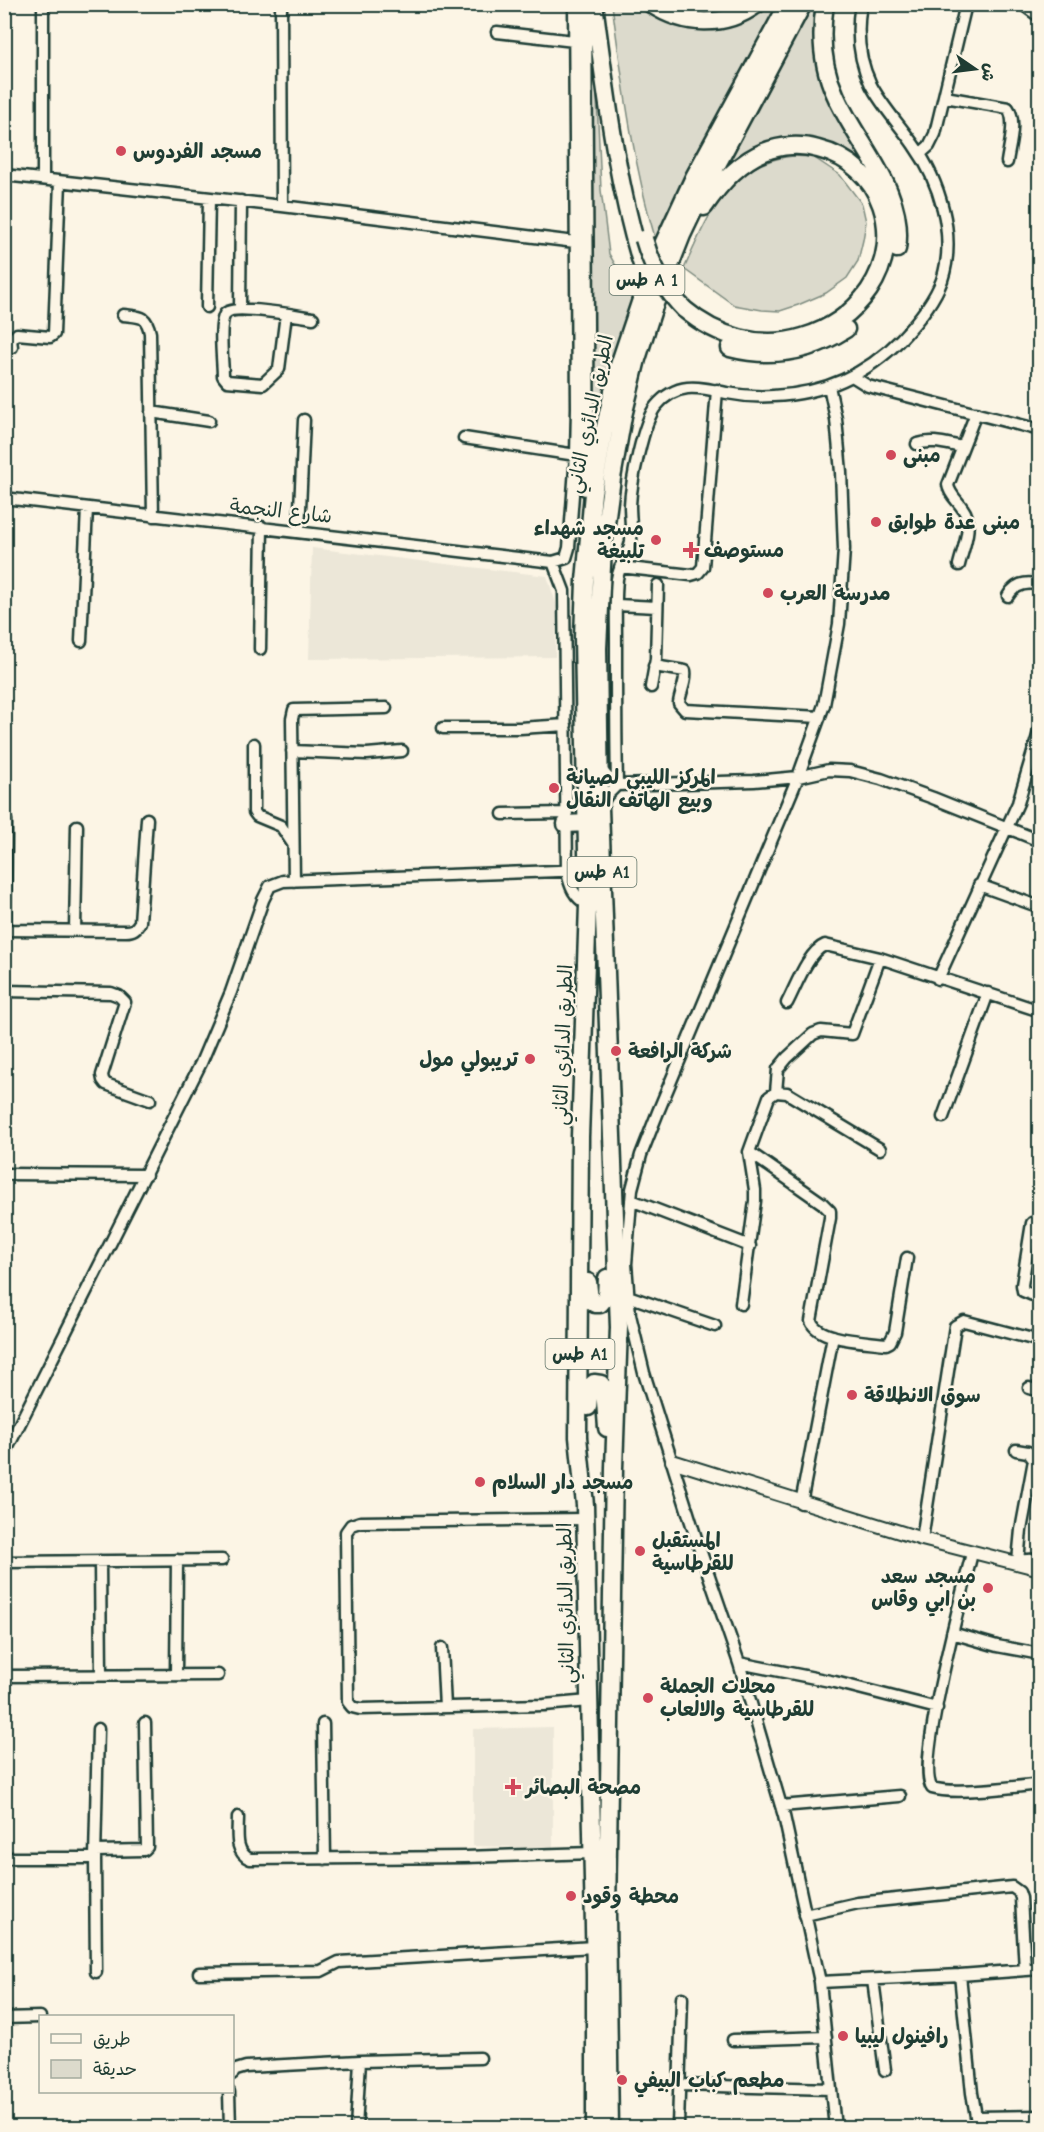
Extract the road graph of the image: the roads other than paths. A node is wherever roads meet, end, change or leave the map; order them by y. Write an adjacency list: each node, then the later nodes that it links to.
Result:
1 (43, 4): 22 (street)
2 (281, 4): 26 (street)
3 (574, 4): 17 (street)
4 (583, 4): 57 (highway)
5 (594, 4): 33 (highway)
6 (605, 4): 33 (highway, bridge)
7 (651, 4): 8 (highway)
8 (757, 4)
9 (788, 4): 57 (highway, الطريق الدائري الثاني / طس A 1)
10 (803, 4): 28 (highway, الطريق الدائري الثاني / طس A 1)
11 (825, 4): 33 (highway)
12 (861, 4): 19 (street)
13 (966, 4): 18 (street)
14 (1023, 4): 15 (street)
15 (1040, 17)
16 (497, 32): 17 (street)
17 (574, 41): 27 (street)
18 (945, 97): 19 (street); 20 (street)
19 (920, 154): 37 (street)
20 (1007, 162)
21 (4, 175): 22 (street)
22 (43, 179): 23 (street)
23 (60, 182): 24 (street); 36 (street)
24 (208, 198): 25 (street); 30 (street)
25 (241, 201): 26 (street); 31 (street)
26 (282, 206): 27 (street)
27 (575, 242): 48 (street)
28 (672, 258): 29 (highway, الطريق الدائري الثاني / طس A 1); 33 (highway)
29 (663, 282): 66 (highway, الطريق الدائري الثاني / طس A1)
30 (207, 307)
31 (240, 309): 32 (street); 32 (street)
32 (286, 314): 35 (street)
33 (681, 314)
34 (123, 315): 40 (street)
35 (313, 318)
36 (12, 347)
37 (852, 376): 38 (street); 41 (street)
38 (829, 386): 39 (street); 69 (street)
39 (717, 390): 56 (street); 56 (street)
40 (151, 412): 42 (street); 51 (street)
41 (976, 413): 44 (street); 47 (street)
42 (209, 420)
43 (304, 420): 53 (street)
44 (1040, 430)
45 (464, 438): 48 (street)
46 (917, 444): 47 (street)
47 (962, 447): 55 (street)
48 (576, 455): 54 (street)
49 (4, 498): 50 (street, شارع النجمة)
50 (87, 508): 51 (street, شارع النجمة); 63 (street)
51 (153, 516): 52 (street, شارع النجمة)
52 (262, 527): 53 (street, شارع النجمة); 64 (street)
53 (299, 531): 54 (street, شارع النجمة)
54 (553, 562): 70 (street)
55 (959, 565)
56 (620, 567): 61 (street)
57 (585, 581): 84 (highway, الطريق الدائري الثاني / طس A1)
58 (658, 585): 62 (street)
59 (1040, 585): 60 (street)
60 (1008, 596)
61 (617, 605): 62 (street); 66 (street)
62 (657, 607): 65 (street)
63 (81, 641)
64 (260, 649)
65 (654, 666): 67 (street); 69 (street)
66 (607, 682): 76 (highway, الطريق الدائري الثاني / طس A1); 78 (street)
67 (651, 687)
68 (386, 708): 74 (street)
69 (820, 717): 77 (street)
70 (566, 725): 71 (street); 81 (street)
71 (443, 729)
72 (1040, 729): 86 (street)
73 (254, 744): 88 (street)
74 (292, 751): 75 (street); 88 (street)
75 (402, 751)
76 (599, 767): 78 (street); 79 (highway, الطريق الدائري الثاني / طس A1)
77 (798, 777): 78 (street); 86 (street); 112 (street)
78 (617, 785): 79 (street)
79 (600, 808): 107 (highway, الطريق الدائري الثاني / طس A1)
80 (503, 814): 81 (street)
81 (567, 818): 84 (highway); 90 (street)
82 (147, 819): 96 (street)
83 (6, 820): 95 (street)
84 (587, 823): 89 (highway, الطريق الدائري الثاني / طس A1)
85 (77, 826): 96 (street)
86 (1006, 828): 87 (street); 92 (street)
87 (1040, 841)
88 (293, 844): 91 (street)
89 (587, 870): 90 (street); 93 (highway, الطريق الدائري الثاني / طس A1)
90 (567, 871): 91 (street); 93 (street)
91 (294, 881): 111 (street)
92 (979, 885): 94 (street); 98 (street)
93 (588, 905): 106 (highway, الطريق الدائري الثاني / طس A1)
94 (1040, 907)
95 (5, 930): 96 (street)
96 (75, 930)
97 (880, 958): 98 (street); 101 (street); 103 (street)
98 (938, 979): 100 (street)
99 (4, 991): 104 (street)
100 (988, 993): 102 (street); 105 (street)
101 (787, 1003)
102 (1040, 1011)
103 (776, 1092): 108 (street); 109 (street)
104 (150, 1100)
105 (943, 1117)
106 (580, 1137): 107 (highway); 127 (highway, الطريق الدائري الثاني / طس A1)
107 (611, 1142): 155 (highway, الطريق الدائري الثاني / طس A1)
108 (880, 1149)
109 (749, 1152): 114 (street); 120 (street)
110 (4, 1174): 111 (street)
111 (146, 1175): 122 (street)
112 (631, 1200): 114 (street); 116 (street)
113 (1032, 1223): 117 (street)
114 (750, 1246): 118 (street)
115 (907, 1258): 120 (street)
116 (628, 1296): 119 (street); 125 (street)
117 (1040, 1298)
118 (741, 1304)
119 (716, 1326)
120 (833, 1336): 126 (street)
121 (1040, 1341): 128 (street)
122 (9, 1438): 124 (street)
123 (1016, 1450): 134 (street)
124 (4, 1455)
125 (672, 1461): 126 (street); 140 (street)
126 (801, 1503): 128 (street)
127 (585, 1512): 145 (highway, الطريق الدائري الثاني / طس A1); 146 (street); 155 (highway)
128 (922, 1539): 129 (street)
129 (972, 1553): 134 (street); 137 (street)
130 (1040, 1558): 134 (street)
131 (177, 1560): 132 (street); 133 (street); 142 (street)
132 (222, 1560)
133 (100, 1561): 135 (street); 144 (street)
134 (1012, 1561): 136 (street)
135 (4, 1562)
136 (1040, 1569)
137 (952, 1633): 139 (street); 147 (street)
138 (442, 1648): 146 (street)
139 (1040, 1654)
140 (739, 1663): 147 (street); 153 (street)
141 (218, 1674): 142 (street)
142 (176, 1675): 144 (street)
143 (4, 1676): 144 (street)
144 (101, 1676)
145 (589, 1701): 146 (street); 156 (highway, الطريق الدائري الثاني / طس A1)
146 (445, 1707)
147 (936, 1708): 151 (street)
148 (145, 1724): 157 (street)
149 (323, 1724): 159 (street)
150 (98, 1729): 157 (street)
151 (1040, 1784)
152 (900, 1796): 153 (street)
153 (781, 1806): 160 (street)
154 (238, 1817): 159 (street)
155 (609, 1834): 187 (highway, الطريق الدائري الثاني / طس A1)
156 (593, 1853): 159 (street); 161 (highway, الطريق الدائري الثاني / طس A1)
157 (95, 1854): 158 (street); 164 (street)
158 (4, 1858)
159 (325, 1859)
160 (805, 1915): 163 (street); 168 (street)
161 (594, 1947): 165 (street); 186 (highway, الطريق الدائري الثاني / طس A1)
162 (1040, 1969): 163 (street)
163 (1025, 1970): 166 (street)
164 (96, 1972)
165 (198, 1973)
166 (960, 1975): 167 (street); 182 (street)
167 (873, 1980): 168 (street); 176 (street)
168 (820, 1983): 172 (street)
169 (682, 1998): 178 (street)
170 (39, 2017): 171 (street)
171 (4, 2018)
172 (826, 2037): 173 (street); 179 (street)
173 (732, 2040)
174 (480, 2058): 175 (street)
175 (360, 2061): 177 (street); 185 (street)
176 (885, 2070)
177 (234, 2072)
178 (680, 2085): 179 (street); 183 (street)
179 (831, 2089): 188 (street)
180 (229, 2093): 184 (street)
181 (1040, 2116): 182 (street)
182 (977, 2122)
183 (678, 2126)
184 (230, 2127)
185 (356, 2127)
186 (595, 2127)
187 (610, 2127)
188 (836, 2127)

